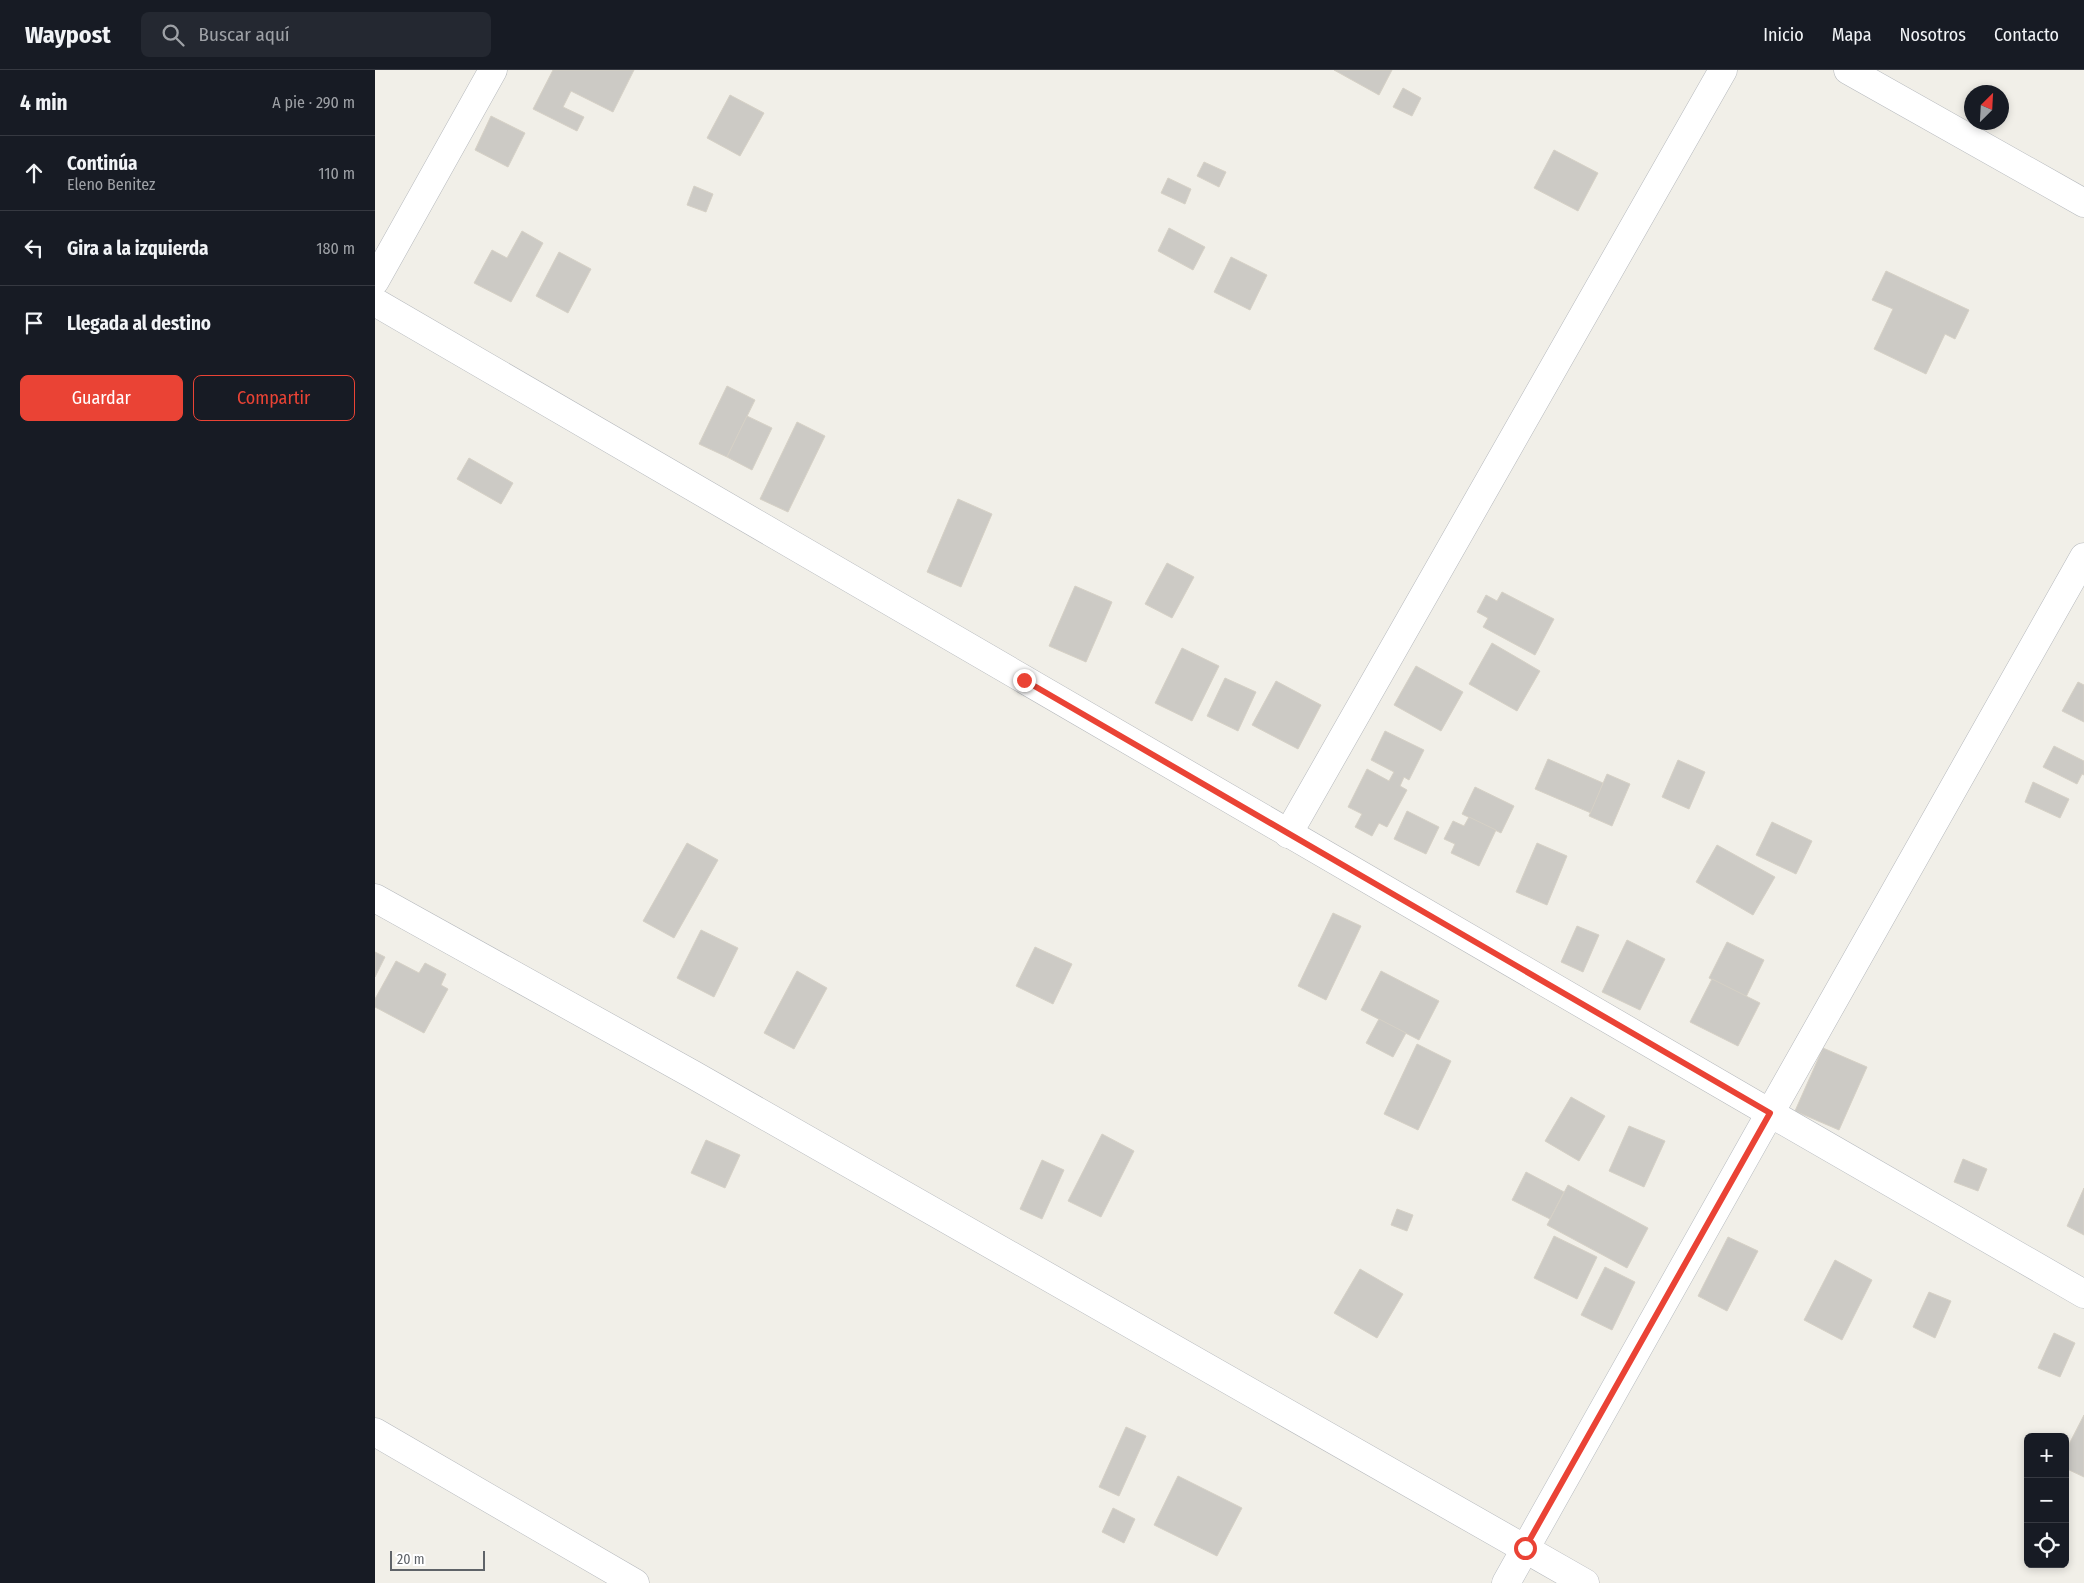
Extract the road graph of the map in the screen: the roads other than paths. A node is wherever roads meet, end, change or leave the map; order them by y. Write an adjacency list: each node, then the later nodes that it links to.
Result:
1 (493, 70): 5 (street)
2 (1723, 70): 8 (street)
3 (1848, 70): 4 (street)
4 (2084, 203)
5 (375, 281)
6 (375, 302): 8 (street)
7 (2084, 557): 10 (street)
8 (1288, 834): 10 (street)
9 (375, 898): 13 (street)
10 (1770, 1113): 11 (street); 13 (street)
11 (2084, 1294)
12 (375, 1432): 14 (street)
13 (1525, 1548): 15 (street); 16 (street)
14 (635, 1583)
15 (1506, 1583)
16 (1585, 1583)

